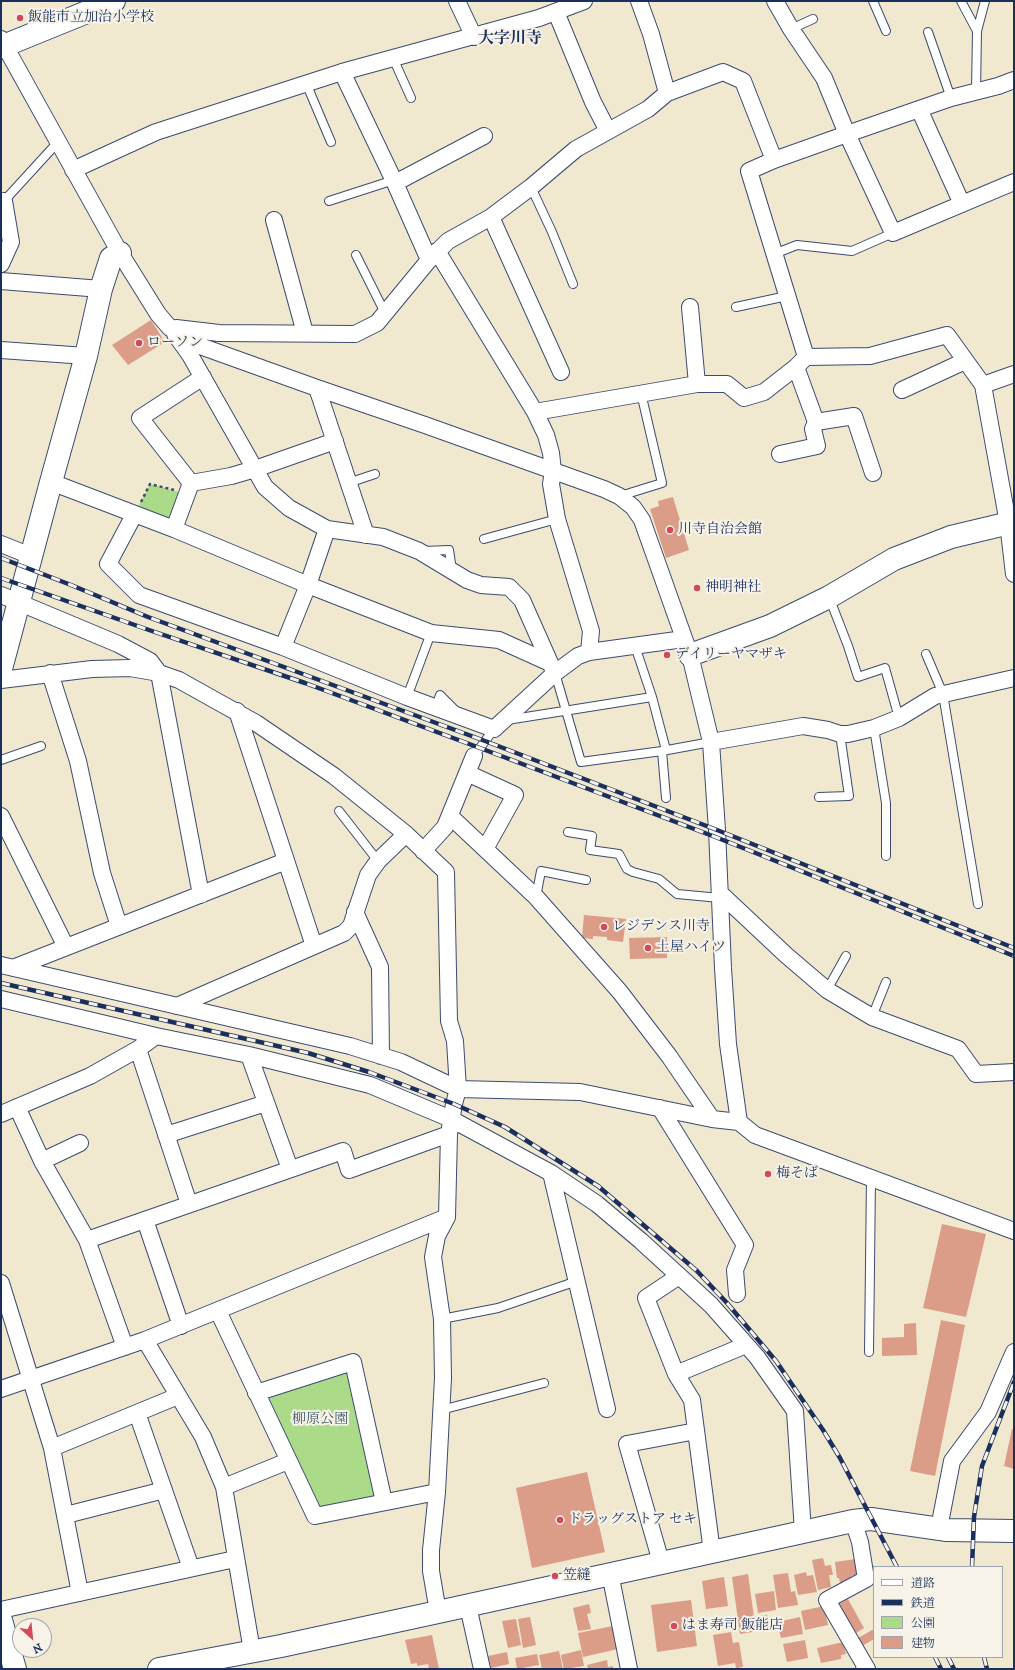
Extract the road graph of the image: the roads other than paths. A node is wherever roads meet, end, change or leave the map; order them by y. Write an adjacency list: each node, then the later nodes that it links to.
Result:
1 (114, 1): 16 (street)
2 (457, 1): 15 (street)
3 (639, 1): 22 (street)
4 (775, 1): 11 (street)
5 (873, 1): 12 (lane)
6 (962, 1): 13 (lane)
7 (985, 1): 13 (lane)
8 (579, 2): 9 (street)
9 (556, 12): 15 (street); 26 (street)
10 (813, 19): 11 (lane)
11 (791, 29): 27 (street)
12 (886, 31)
13 (977, 31): 21 (lane)
14 (928, 32): 24 (lane)
15 (474, 37): 17 (street)
16 (2, 44): 29 (street)
17 (393, 58): 18 (street); 23 (lane)
18 (342, 72): 20 (street); 33 (street)
19 (1014, 80): 21 (street)
20 (306, 83): 30 (lane); 32 (street)
21 (976, 92): 24 (street)
22 (667, 93): 26 (street); 31 (street)
23 (411, 98)
24 (951, 98): 25 (street)
25 (919, 109): 27 (street); 38 (street)
26 (608, 131): 35 (street)
27 (847, 134): 31 (street); 41 (street)
28 (484, 136): 33 (street)
29 (58, 142): 32 (street); 36 (lane)
30 (331, 142)
31 (774, 160): 43 (street)
32 (73, 170): 42 (street)
33 (395, 181): 37 (lane); 45 (street)
34 (1014, 182): 38 (street)
35 (531, 187): 39 (street); 48 (lane)
36 (3, 200): 46 (street)
37 (329, 201)
38 (962, 204): 41 (street)
39 (491, 217): 45 (street); 60 (street)
40 (274, 220): 55 (street)
41 (893, 233): 43 (lane)
42 (120, 253): 49 (street); 54 (street)
43 (774, 254): 50 (street)
44 (356, 255): 53 (lane)
45 (433, 255): 53 (street); 68 (street)
46 (1, 264)
47 (1, 281): 49 (street)
48 (573, 284)
49 (102, 289): 57 (street)
50 (787, 296): 52 (lane); 59 (street)
51 (690, 307): 63 (street)
52 (736, 307)
53 (385, 313): 55 (street)
54 (170, 328): 55 (street); 62 (street); 65 (street)
55 (305, 333)
56 (1, 350): 57 (street)
57 (86, 356): 76 (street)
58 (965, 361): 59 (street); 64 (street); 66 (street)
59 (801, 362): 63 (street); 69 (street)
60 (561, 372)
61 (1014, 376): 64 (street)
62 (203, 377): 72 (street); 78 (street)
63 (697, 384): 67 (street)
64 (983, 385): 82 (street)
65 (317, 388): 70 (street); 73 (street)
66 (902, 390)
67 (641, 393): 68 (street); 79 (lane)
68 (535, 412): 73 (street)
69 (816, 422): 71 (street); 74 (street)
70 (335, 441): 72 (street); 77 (street)
71 (780, 454)
72 (255, 469): 78 (street); 84 (street)
73 (553, 471): 79 (street); 81 (street)
74 (872, 473)
75 (375, 474): 77 (lane)
76 (51, 482): 80 (street); 88 (street)
77 (348, 483): 85 (street)
78 (189, 488): 83 (street)
79 (619, 496): 96 (street)
80 (134, 515): 83 (street); 95 (street)
81 (556, 518): 86 (lane); 97 (street)
82 (1011, 522): 89 (street); 91 (street)
83 (174, 529): 90 (street)
84 (327, 529): 85 (street); 90 (street)
85 (366, 535): 99 (street)
86 (484, 539)
87 (1, 544): 88 (street)
88 (31, 556): 92 (street)
89 (1014, 574)
90 (308, 585): 93 (street); 95 (street)
91 (829, 596): 96 (street); 110 (lane)
92 (10, 598): 100 (street); 102 (street)
93 (431, 633): 99 (street); 106 (lane)
94 (635, 646): 96 (street); 97 (street); 107 (lane)
95 (283, 647): 106 (street)
96 (687, 647): 114 (street)
97 (589, 652): 99 (street)
98 (926, 654): 105 (lane)
99 (552, 668): 108 (lane); 111 (street)
100 (1, 669)
101 (50, 673): 102 (street); 104 (street); 138 (street)
102 (159, 673): 109 (street); 133 (street)
103 (1014, 678): 105 (street)
104 (1, 680)
105 (943, 694): 110 (street); 136 (lane)
106 (407, 697): 111 (street)
107 (652, 697): 108 (lane); 116 (lane)
108 (566, 711): 111 (lane); 116 (lane)
109 (237, 712): 126 (street); 130 (street)
110 (899, 718): 112 (street)
111 (499, 725): 117 (lane)
112 (874, 728): 113 (street); 129 (lane)
113 (840, 734): 114 (street); 120 (lane)
114 (711, 742): 116 (lane); 134 (street)
115 (40, 746): 118 (lane)
116 (664, 751): 121 (lane)
117 (474, 756): 119 (street)
118 (1, 760)
119 (467, 774): 124 (street); 127 (street)
120 (819, 797)
121 (666, 798)
122 (339, 811): 131 (lane)
123 (1, 816): 140 (street)
124 (450, 816): 127 (street); 128 (street)
125 (568, 832): 134 (lane)
126 (406, 834): 128 (street); 131 (street)
127 (485, 849): 135 (street)
128 (423, 851): 153 (street)
129 (886, 856)
130 (286, 861): 133 (street); 139 (street)
131 (378, 861): 137 (street)
132 (586, 880): 135 (lane)
133 (201, 894): 138 (street)
134 (720, 895): 144 (street); 159 (street)
135 (536, 897): 158 (street)
136 (978, 904)
137 (355, 912): 139 (street); 151 (street)
138 (119, 926): 140 (street)
139 (314, 946): 146 (street)
140 (66, 947): 142 (street)
141 (846, 956): 144 (lane)
142 (7, 966): 146 (street)
143 (886, 982): 147 (lane)
144 (827, 990): 147 (street)
145 (1, 999): 148 (street)
146 (177, 1006): 151 (street)
147 (872, 1017): 152 (street)
148 (156, 1036): 149 (street); 150 (street)
149 (138, 1049): 155 (street); 161 (street)
150 (249, 1055): 154 (street); 160 (street)
151 (382, 1056): 153 (street)
152 (1014, 1072)
153 (458, 1089): 156 (street); 160 (street)
154 (266, 1103): 161 (street); 164 (street)
155 (17, 1107): 157 (street); 163 (street)
156 (660, 1108): 158 (street); 175 (street)
157 (1, 1114)
158 (712, 1120): 159 (street)
159 (739, 1122): 166 (street)
160 (450, 1127): 164 (street); 165 (street); 168 (street)
161 (166, 1135): 167 (street)
162 (80, 1143): 163 (street)
163 (42, 1161): 171 (street)
164 (290, 1169): 167 (street)
165 (552, 1173): 172 (street); 173 (street)
166 (871, 1177): 170 (street); 182 (lane)
167 (189, 1204): 169 (street)
168 (447, 1217): 176 (street); 177 (street)
169 (145, 1220): 171 (street); 178 (street)
170 (1014, 1231)
171 (87, 1240): 181 (street)
172 (679, 1276): 180 (street); 184 (street)
173 (577, 1281): 177 (lane); 190 (street)
174 (1, 1282): 185 (street)
175 (737, 1294)
176 (218, 1311): 178 (street); 188 (street)
177 (442, 1319): 191 (street)
178 (181, 1326): 179 (street)
179 (145, 1340): 181 (street); 189 (street)
180 (746, 1345): 184 (street); 204 (street)
181 (125, 1347): 185 (street)
182 (869, 1352)
183 (1014, 1352): 202 (street)
184 (676, 1374): 193 (street)
185 (31, 1379): 187 (street); 194 (street)
186 (544, 1383): 191 (lane)
187 (1, 1389)
188 (256, 1393): 195 (street); 199 (street)
189 (178, 1396): 192 (street); 196 (street)
190 (607, 1409)
191 (441, 1410): 198 (street)
192 (137, 1413): 194 (street); 197 (street)
193 (696, 1431): 205 (street); 207 (street)
194 (52, 1448): 200 (street)
195 (288, 1461): 196 (street); 199 (street)
196 (224, 1487): 206 (street)
197 (164, 1490): 200 (street); 208 (street)
198 (437, 1492): 199 (street); 213 (street)
199 (384, 1502)
200 (66, 1515): 210 (street)
201 (853, 1521): 202 (street); 204 (street); 220 (street)
202 (938, 1528): 203 (street)
203 (1014, 1531)
204 (804, 1532): 205 (street)
205 (712, 1552): 207 (street)
206 (235, 1559): 208 (street); 215 (street)
207 (661, 1562): 209 (street)
208 (191, 1568): 210 (street)
209 (610, 1573): 211 (street); 219 (street)
210 (80, 1593): 212 (street)
211 (468, 1606): 213 (street); 218 (street)
212 (1, 1610)
213 (438, 1612): 215 (street)
214 (1, 1620): 216 (street)
215 (252, 1651): 217 (street)
216 (15, 1669)
217 (158, 1669)
218 (482, 1669)
219 (629, 1669)
220 (866, 1669)

